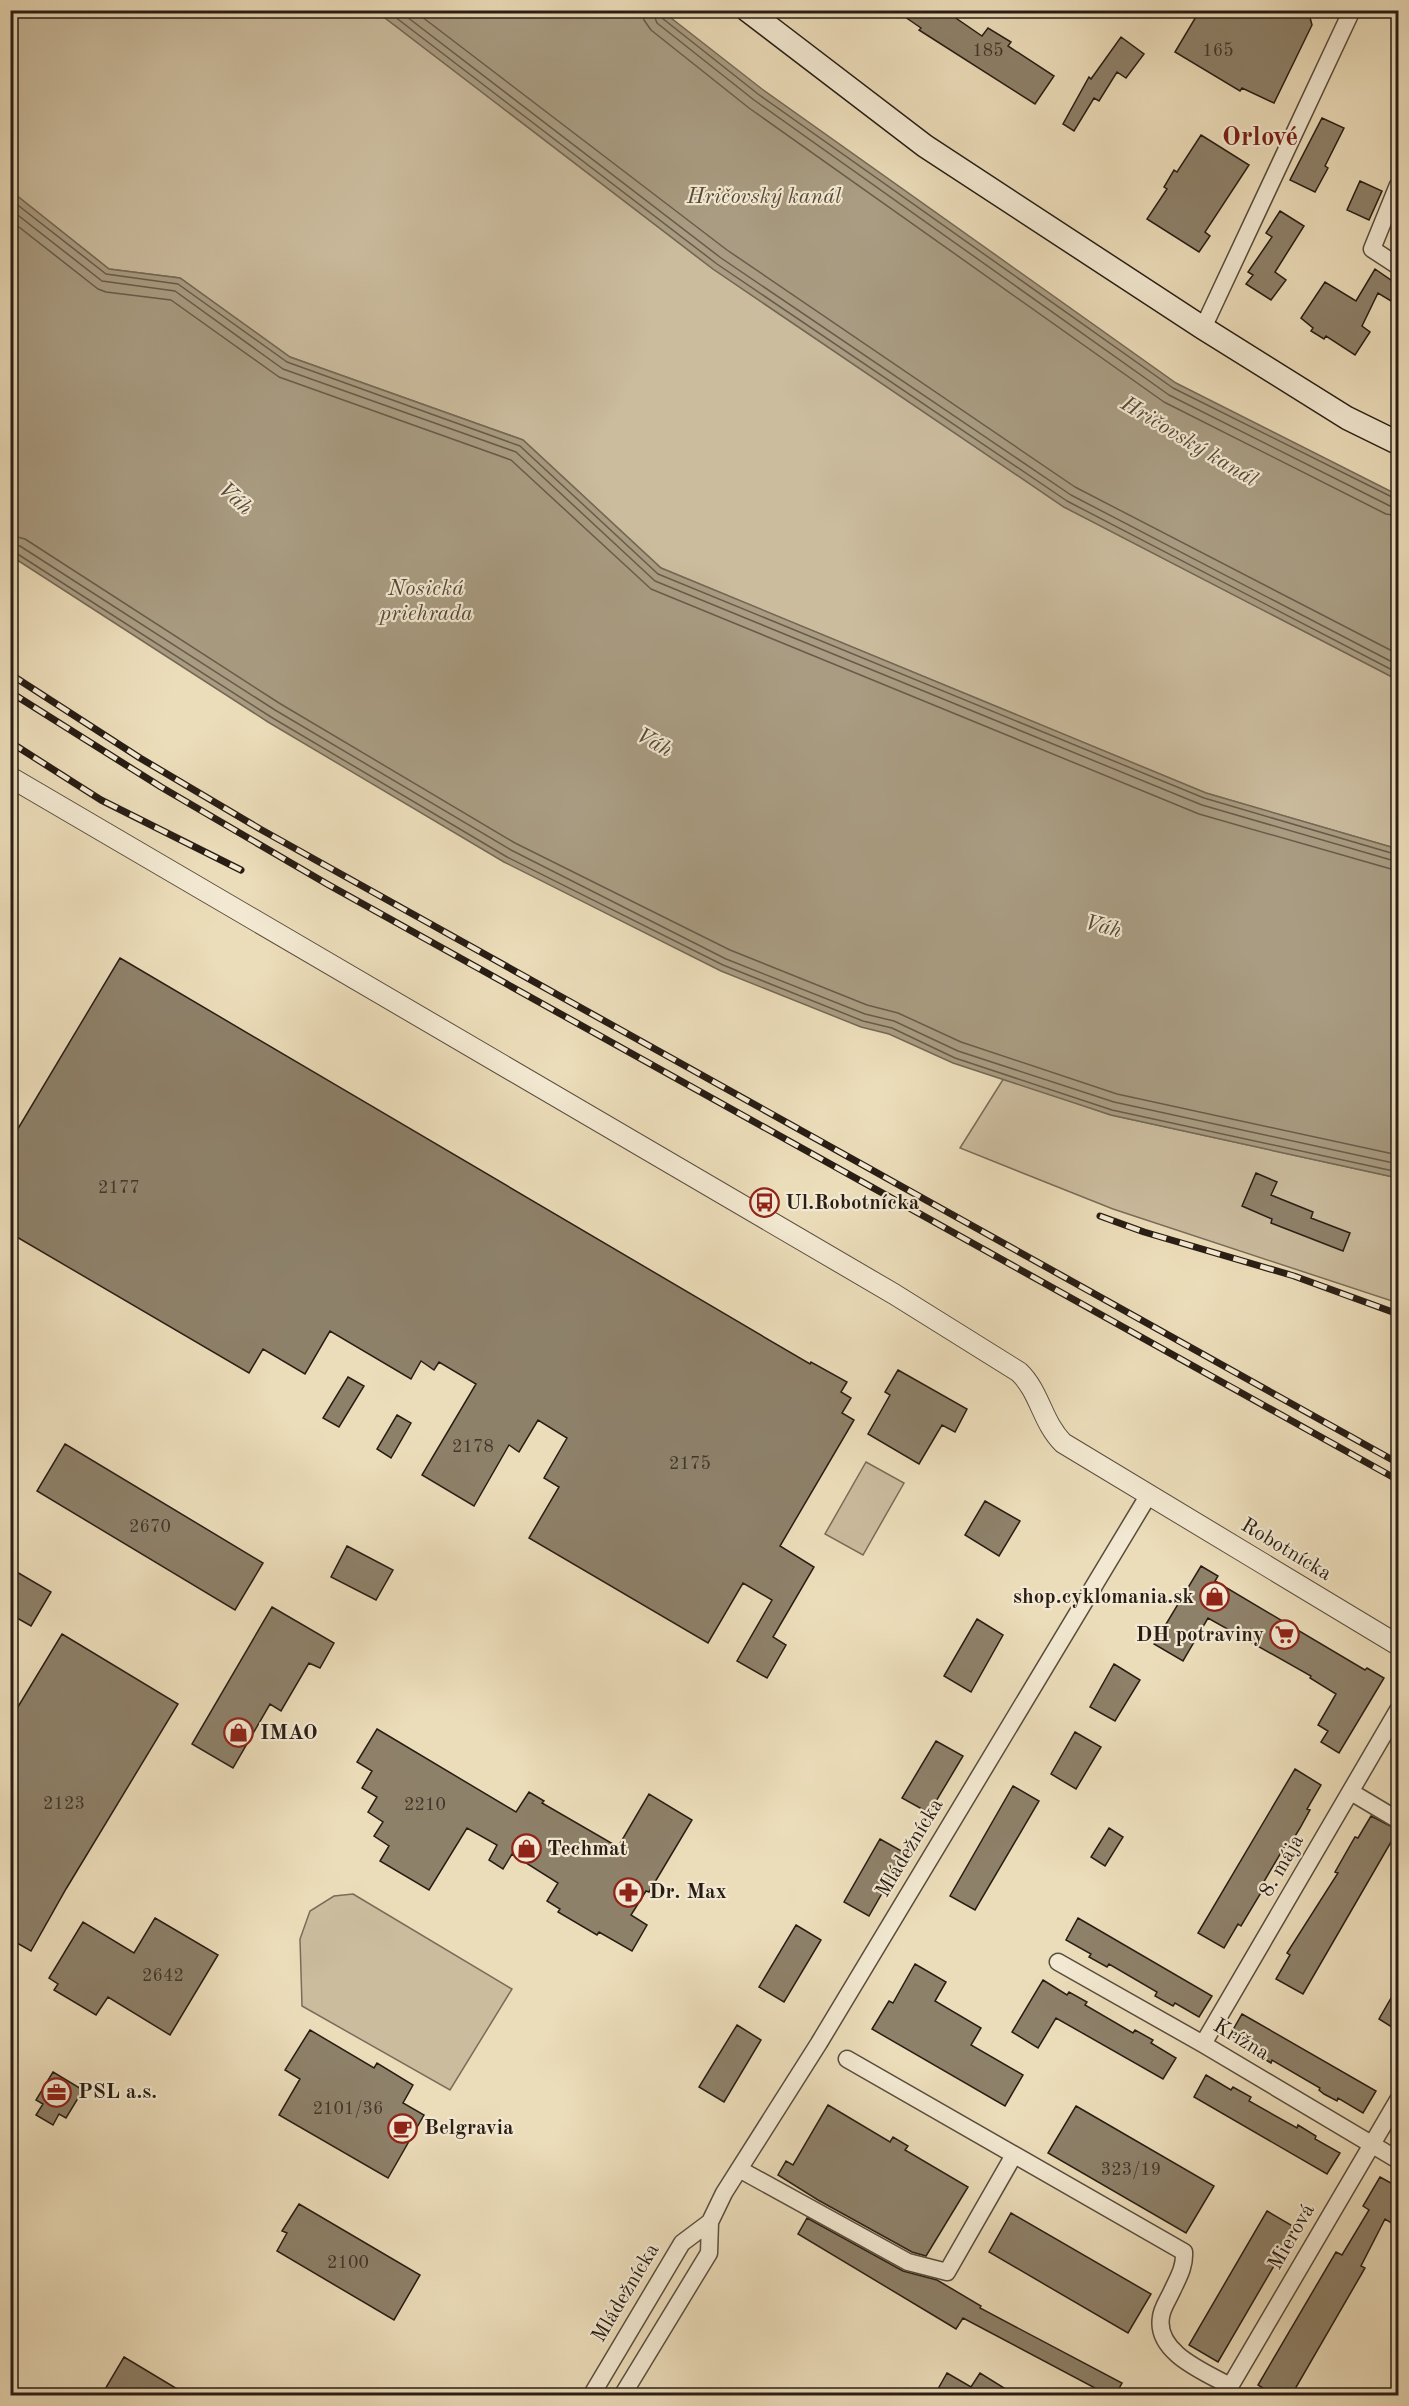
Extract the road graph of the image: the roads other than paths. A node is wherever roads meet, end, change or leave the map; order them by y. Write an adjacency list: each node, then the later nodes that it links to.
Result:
1 (747, 10): 5 (main road)
2 (1353, 10): 5 (street)
3 (1398, 184): 4 (street)
4 (1398, 266)
5 (1203, 328): 6 (main road)
6 (1398, 443)
7 (10, 777): 8 (street, Robotnícka)
8 (1148, 1496): 9 (street, Robotnícka); 20 (street, Mládežnícka)
9 (1398, 1645)
10 (1398, 1710): 11 (street, 8. mája)
11 (1351, 1792): 12 (street); 14 (street, 8. mája)
12 (1398, 1820)
13 (1058, 1962): 14 (street, Krížna)
14 (1203, 2044): 17 (street, Krížna)
15 (847, 2059): 18 (street)
16 (1398, 2100): 17 (street, Mierová)
17 (1373, 2144): 19 (street, Krížna); 22 (street, Mierová)
18 (1014, 2155): 20 (street); 22 (street)
19 (1398, 2160)
20 (739, 2169): 21 (street, Mládežnícka)
21 (710, 2222): 23 (street, Mládežnícka); 24 (street, Mládežnícka)
22 (1227, 2391)
23 (591, 2396)
24 (622, 2396)

